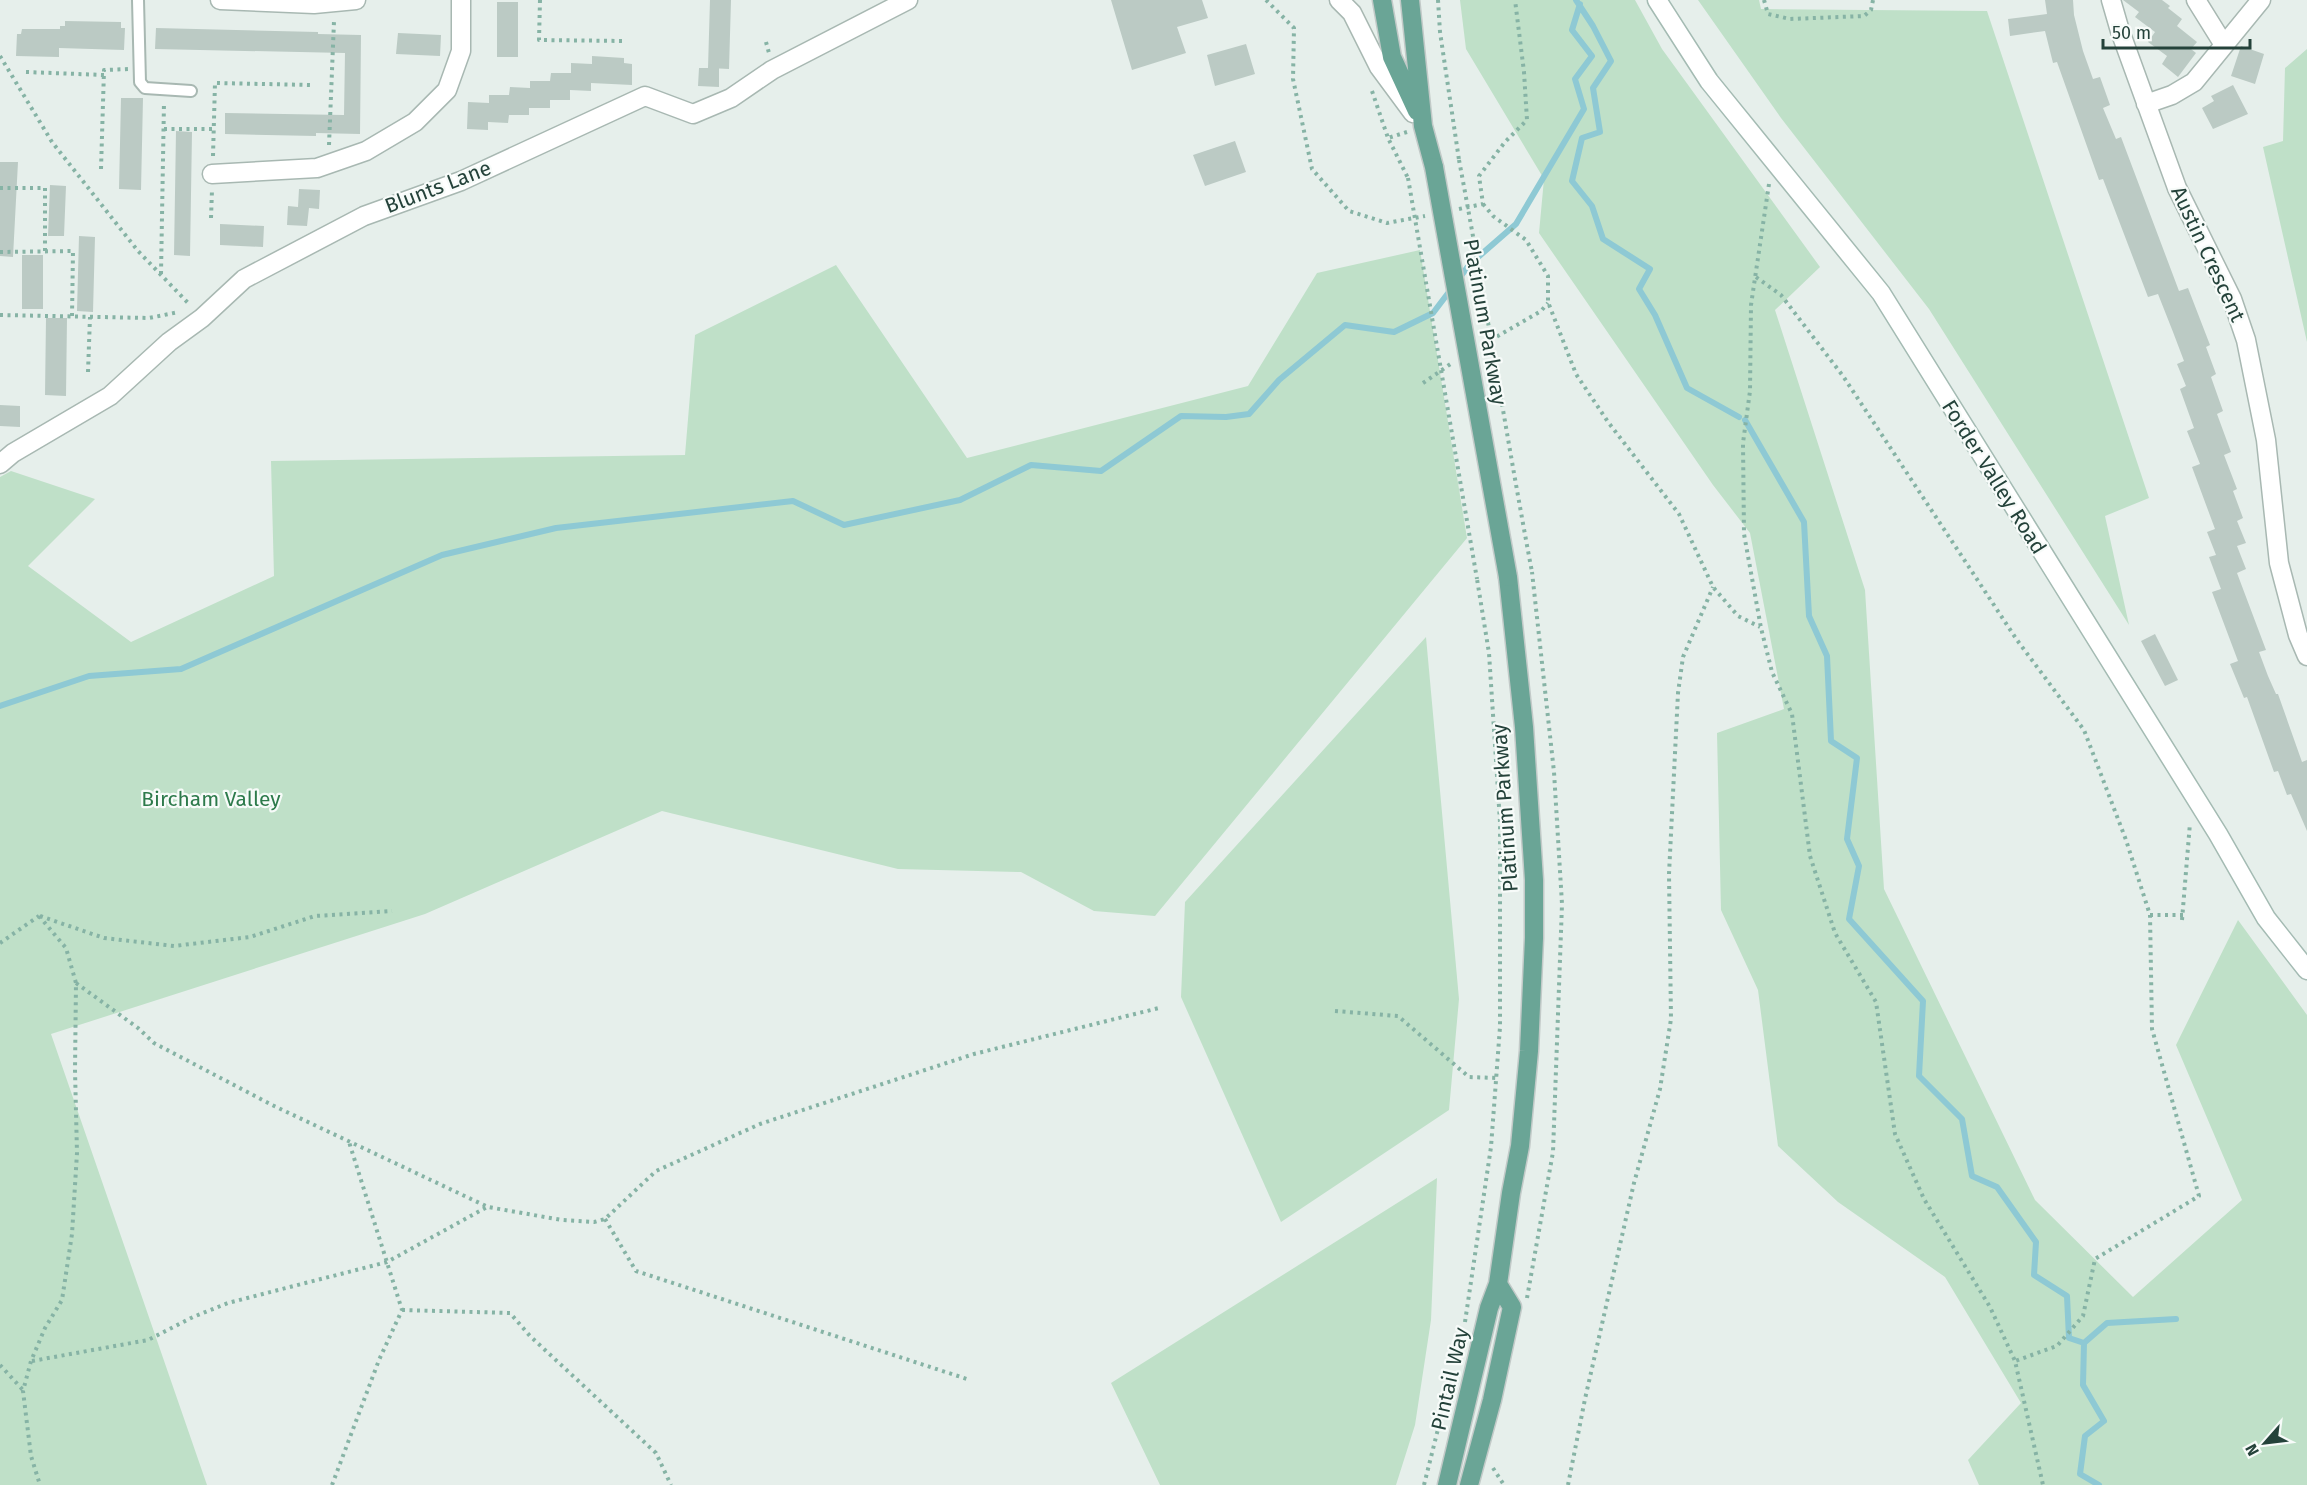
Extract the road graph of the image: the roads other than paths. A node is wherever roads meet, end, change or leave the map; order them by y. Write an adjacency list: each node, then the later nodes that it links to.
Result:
1 (138, 0): 15 (lane)
2 (220, 0): 13 (street)
3 (356, 0): 13 (street)
4 (461, 0): 18 (street)
5 (908, 0): 19 (street, Blunts Lane)
6 (1339, 0): 17 (street)
7 (1382, 0): 17 (main road, Platinum Parkway)
8 (1410, 0): 17 (main road, Platinum Parkway)
9 (1657, 0): 21 (street, Forder Valley Road)
10 (2111, 0): 16 (street, Austin Crescent)
11 (2196, 0): 14 (street)
12 (2261, 0): 14 (street)
13 (301, 2)
14 (2224, 45): 16 (street)
15 (191, 91)
16 (2146, 104): 20 (street, Austin Crescent)
17 (1423, 126): 22 (main road, Platinum Parkway, bridge)
18 (212, 174)
19 (0, 464)
20 (2307, 656)
21 (2307, 970)
22 (1498, 1284): 23 (main road, Pintail Way); 24 (main road)
23 (1447, 1485)
24 (1469, 1485)

